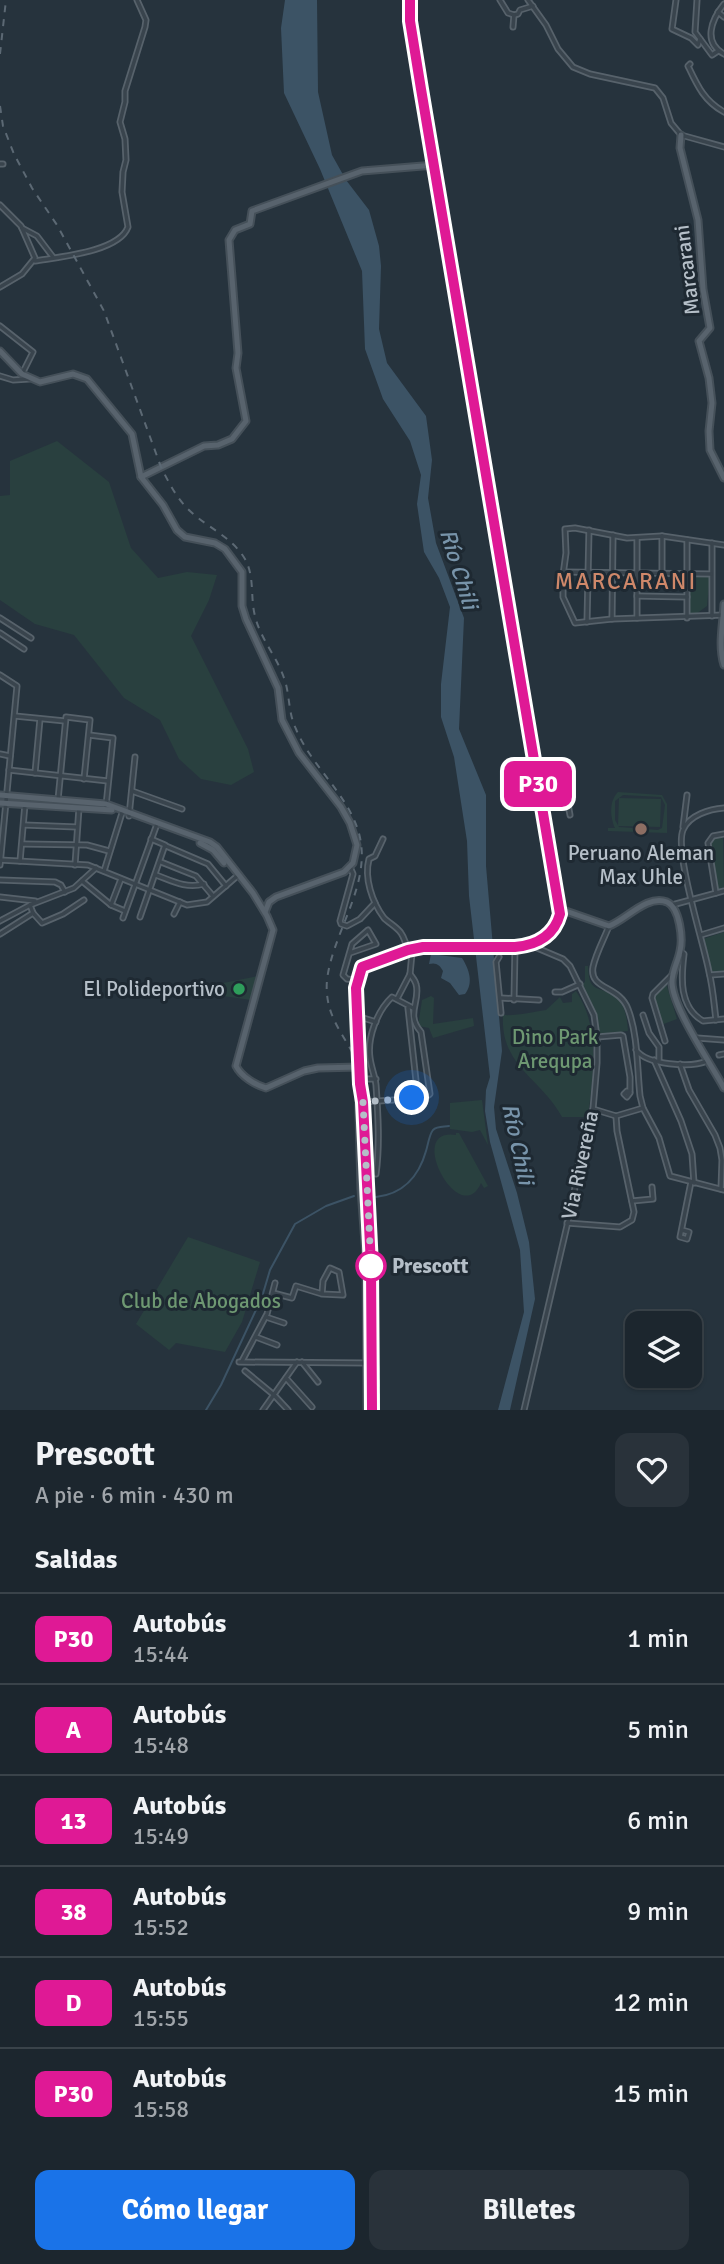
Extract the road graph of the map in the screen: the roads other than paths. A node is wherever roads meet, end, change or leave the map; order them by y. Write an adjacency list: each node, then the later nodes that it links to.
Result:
1 (137, 0): 23 (street)
2 (410, 0): 20 (main road)
3 (499, 0): 10 (street)
4 (528, 0): 8 (street)
5 (677, 0): 13 (street)
6 (697, 0): 13 (street)
7 (724, 4): 9 (street)
8 (533, 6): 10 (street); 18 (street)
9 (718, 12): 11 (street); 14 (street)
10 (514, 15): 12 (street)
11 (724, 17)
12 (513, 27)
13 (700, 39): 14 (street)
14 (718, 51): 15 (street)
15 (724, 54)
16 (690, 64): 17 (street)
17 (724, 112)
18 (681, 135): 19 (street); 32 (main road, Marcarani)
19 (724, 148)
20 (435, 164): 31 (main road); 84 (main road)
21 (0, 205): 22 (street)
22 (22, 228): 23 (street); 24 (street)
23 (53, 257): 24 (street)
24 (34, 261): 25 (street)
25 (0, 287)
26 (0, 326): 28 (street)
27 (0, 351): 28 (main road)
28 (22, 374): 30 (main road)
29 (0, 376): 30 (street)
30 (31, 379): 31 (main road)
31 (141, 477): 106 (main road)
32 (724, 478)
33 (589, 530): 34 (street); 40 (street); 41 (street)
34 (613, 535): 36 (street); 42 (street)
35 (662, 536): 36 (street); 37 (street); 44 (street)
36 (637, 539): 43 (street)
37 (687, 540): 38 (street); 45 (street)
38 (712, 543): 39 (street); 46 (street)
39 (724, 545)
40 (564, 572): 41 (street); 56 (street)
41 (587, 572): 42 (street); 56 (street)
42 (612, 572): 43 (street); 55 (street)
43 (637, 572): 44 (street); 47 (street)
44 (662, 572): 45 (street)
45 (687, 572): 46 (street); 48 (street)
46 (711, 574): 51 (street)
47 (638, 596): 48 (street); 53 (street)
48 (687, 597): 54 (street)
49 (724, 604): 50 (main road)
50 (724, 615): 51 (street); 60 (main road)
51 (712, 616): 54 (street)
52 (0, 618): 58 (street)
53 (637, 618): 54 (street); 55 (street)
54 (687, 618)
55 (612, 619): 56 (street)
56 (587, 622)
57 (0, 634): 59 (street)
58 (31, 638)
59 (24, 649)
60 (724, 665)
61 (0, 675): 62 (street)
62 (14, 716): 63 (street); 67 (street)
63 (40, 719): 64 (street); 70 (street)
64 (65, 719): 65 (street); 71 (street)
65 (89, 735): 73 (street); 74 (street)
66 (0, 754): 67 (street)
67 (10, 756): 69 (street)
68 (135, 757): 75 (street)
69 (9, 770): 70 (street); 76 (street)
70 (34, 773): 71 (street)
71 (60, 776): 73 (street); 79 (street)
72 (563, 778): 82 (street)
73 (84, 779): 74 (street)
74 (108, 781): 83 (street)
75 (132, 791): 86 (street); 88 (street)
76 (3, 795): 78 (street); 79 (main road)
77 (687, 795): 93 (street)
78 (3, 803): 80 (main road); 97 (street)
79 (58, 803): 80 (main road); 81 (main road)
80 (25, 804): 90 (street)
81 (79, 804): 83 (main road); 92 (street)
82 (567, 804): 84 (street); 89 (street)
83 (106, 806): 87 (main road); 88 (main road)
84 (542, 806): 133 (main road)
85 (724, 808): 93 (street)
86 (182, 809)
87 (122, 813): 88 (main road); 101 (street)
88 (129, 814): 91 (main road)
89 (569, 815)
90 (24, 824): 92 (street); 98 (street)
91 (156, 825): 95 (street); 110 (main road); 123 (main road)
92 (77, 827): 99 (street)
93 (683, 830): 126 (street)
94 (724, 834): 120 (street)
95 (151, 839): 100 (street); 115 (street)
96 (383, 839): 129 (street)
97 (1, 840): 104 (street)
98 (23, 844): 99 (street); 102 (street)
99 (76, 845): 101 (street); 105 (street)
100 (165, 845): 103 (street); 116 (street)
101 (109, 851): 108 (street)
102 (20, 861): 104 (street); 105 (street)
103 (160, 861): 109 (street); 114 (street)
104 (0, 862)
105 (75, 865): 107 (street)
106 (349, 867): 125 (main road); 129 (street)
107 (96, 869): 108 (street); 113 (street)
108 (104, 871): 111 (street)
109 (156, 874): 114 (street); 117 (street)
110 (236, 877): 116 (street); 123 (main road)
111 (121, 879): 115 (street); 131 (street)
112 (0, 880): 119 (street)
113 (82, 881): 119 (street); 131 (street)
114 (204, 884): 122 (street)
115 (135, 885): 117 (street); 134 (street)
116 (226, 886): 122 (street)
117 (150, 890): 128 (street); 138 (street)
118 (724, 891): 120 (street)
119 (65, 892): 127 (street)
120 (716, 893): 126 (street)
121 (0, 897): 127 (street)
122 (213, 897): 128 (street)
123 (256, 899): 125 (main road); 135 (main road)
124 (84, 900): 136 (street)
125 (271, 900): 135 (main road)
126 (691, 900): 132 (street); 144 (street)
127 (37, 902): 130 (street)
128 (180, 902): 137 (street)
129 (375, 903): 148 (street)
130 (30, 905): 136 (street); 140 (street)
131 (111, 905): 134 (street)
132 (672, 905): 141 (main road); 149 (main road)
133 (560, 909): 141 (main road); 146 (main road)
134 (125, 911): 139 (street)
135 (265, 912): 180 (main road)
136 (33, 913): 143 (street)
137 (174, 914)
138 (140, 917)
139 (123, 918)
140 (0, 921)
141 (609, 926): 176 (street)
142 (724, 928): 144 (street)
143 (0, 934): 145 (street)
144 (701, 935): 155 (street)
145 (0, 941)
146 (530, 945): 147 (main road); 157 (street, Via Rivereña)
147 (515, 947): 148 (main road); 161 (street)
148 (408, 950): 152 (street); 156 (main road)
149 (680, 951): 153 (main road); 168 (street)
150 (350, 953): 150 (street); 156 (street)
151 (499, 957): 159 (street)
152 (410, 974): 160 (street); 163 (street)
153 (673, 974): 173 (main road); 175 (street)
154 (724, 974): 155 (street)
155 (710, 975): 168 (street)
156 (356, 980): 166 (main road)
157 (580, 984): 158 (street); 172 (street, Via Rivereña)
158 (555, 992)
159 (501, 998): 161 (street); 164 (street)
160 (397, 999): 163 (street); 169 (street)
161 (514, 1000): 162 (street)
162 (539, 1000)
163 (411, 1008): 170 (street); 171 (street)
164 (501, 1013)
165 (643, 1015): 178 (street)
166 (357, 1016): 169 (street); 180 (main road)
167 (724, 1019): 168 (street)
168 (716, 1020)
169 (376, 1023): 182 (street)
170 (417, 1027): 171 (street); 185 (street)
171 (410, 1029): 185 (street)
172 (597, 1037): 184 (street); 189 (street, Via Rivereña)
173 (697, 1038): 174 (street); 177 (main road)
174 (724, 1040)
175 (665, 1041)
176 (635, 1049): 178 (street); 188 (street)
177 (709, 1060): 179 (street); 183 (main road)
178 (657, 1061): 179 (street); 192 (street)
179 (680, 1064): 194 (street)
180 (359, 1066): 187 (main road)
181 (368, 1079): 182 (street)
182 (376, 1079): 186 (street)
183 (724, 1088)
184 (629, 1091)
185 (418, 1099): 186 (street)
186 (377, 1101): 187 (street); 191 (street)
187 (361, 1102): 206 (main road)
188 (643, 1108): 190 (street); 192 (street)
189 (593, 1109): 190 (street); 196 (street, Via Rivereña)
190 (616, 1116): 195 (street)
191 (376, 1174)
192 (693, 1183): 194 (street); 197 (street)
193 (652, 1187): 195 (street)
194 (722, 1190)
195 (632, 1201): 196 (street)
196 (567, 1223): 215 (street, Via Rivereña)
197 (682, 1230)
198 (275, 1283): 199 (street)
199 (273, 1293): 200 (street); 201 (street)
200 (322, 1294): 200 (street)
201 (265, 1317): 202 (street); 203 (street)
202 (284, 1323)
203 (256, 1337): 204 (street); 205 (street)
204 (277, 1345)
205 (299, 1362): 206 (street); 208 (street); 209 (street)
206 (369, 1363): 214 (main road)
207 (244, 1371): 210 (street)
208 (286, 1378): 210 (street); 211 (street)
209 (318, 1382)
210 (274, 1395): 212 (street); 213 (street)
211 (312, 1407)
212 (263, 1410)
213 (288, 1410)
214 (370, 1410)
215 (524, 1410)

